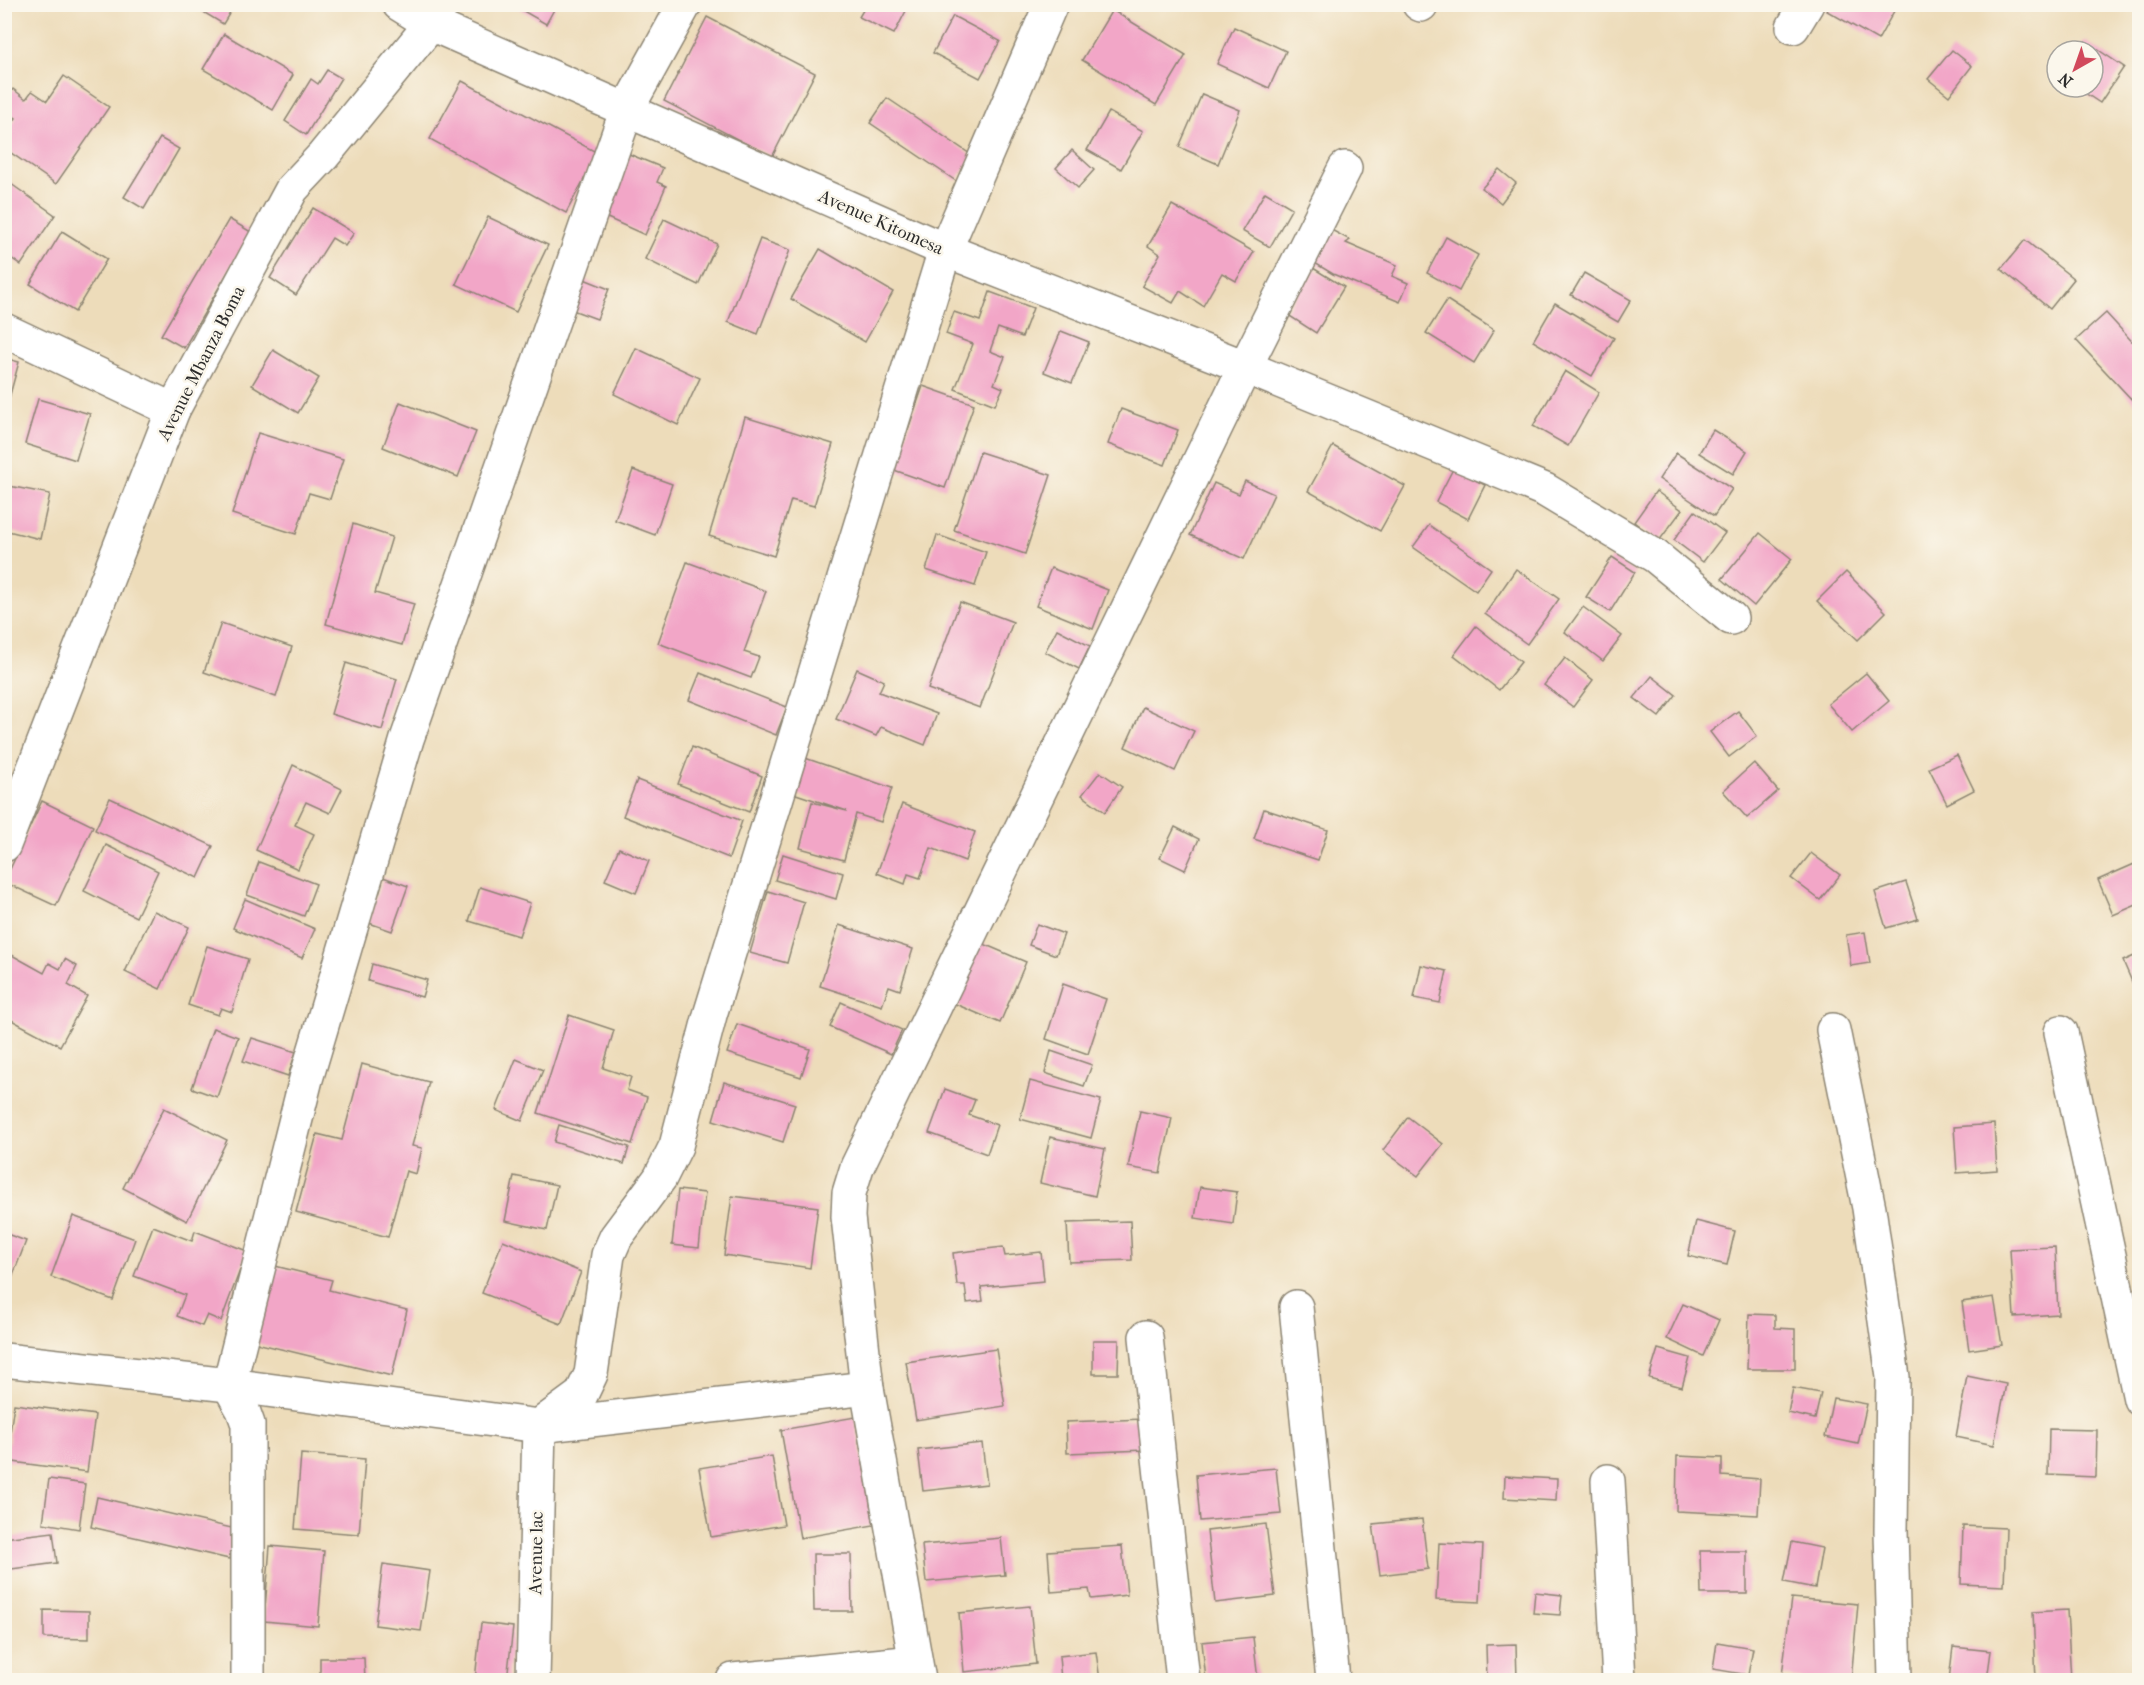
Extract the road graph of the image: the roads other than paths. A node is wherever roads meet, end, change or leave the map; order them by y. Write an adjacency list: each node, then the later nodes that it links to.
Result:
1 (399, 4): 4 (street, Avenue Kitomesa)
2 (685, 4): 5 (street)
3 (1051, 4): 7 (street)
4 (436, 14): 5 (street, Avenue Kitomesa); 10 (street, Avenue Mbanza Boma)
5 (627, 109): 7 (street, Avenue Kitomesa); 18 (street)
6 (1345, 168): 9 (street)
7 (945, 250): 9 (street, Avenue Kitomesa); 21 (street)
8 (4, 330): 10 (street)
9 (1245, 367): 11 (street, Avenue Kitomesa); 19 (street)
10 (173, 410): 12 (street, Avenue Mbanza Boma)
11 (1731, 618)
12 (4, 845)
13 (1833, 1030): 30 (street)
14 (2061, 1032): 20 (street)
15 (1296, 1307): 28 (street)
16 (1146, 1336): 27 (street)
17 (4, 1360): 18 (street)
18 (229, 1385): 21 (street); 24 (street)
19 (867, 1388): 21 (street); 23 (street)
20 (2139, 1399)
21 (539, 1426): 25 (street, Avenue lac)
22 (1608, 1481): 29 (street)
23 (917, 1671): 26 (street)
24 (248, 1680)
25 (533, 1680)
26 (733, 1680)
27 (1183, 1680)
28 (1333, 1680)
29 (1619, 1680)
30 (1894, 1680)

